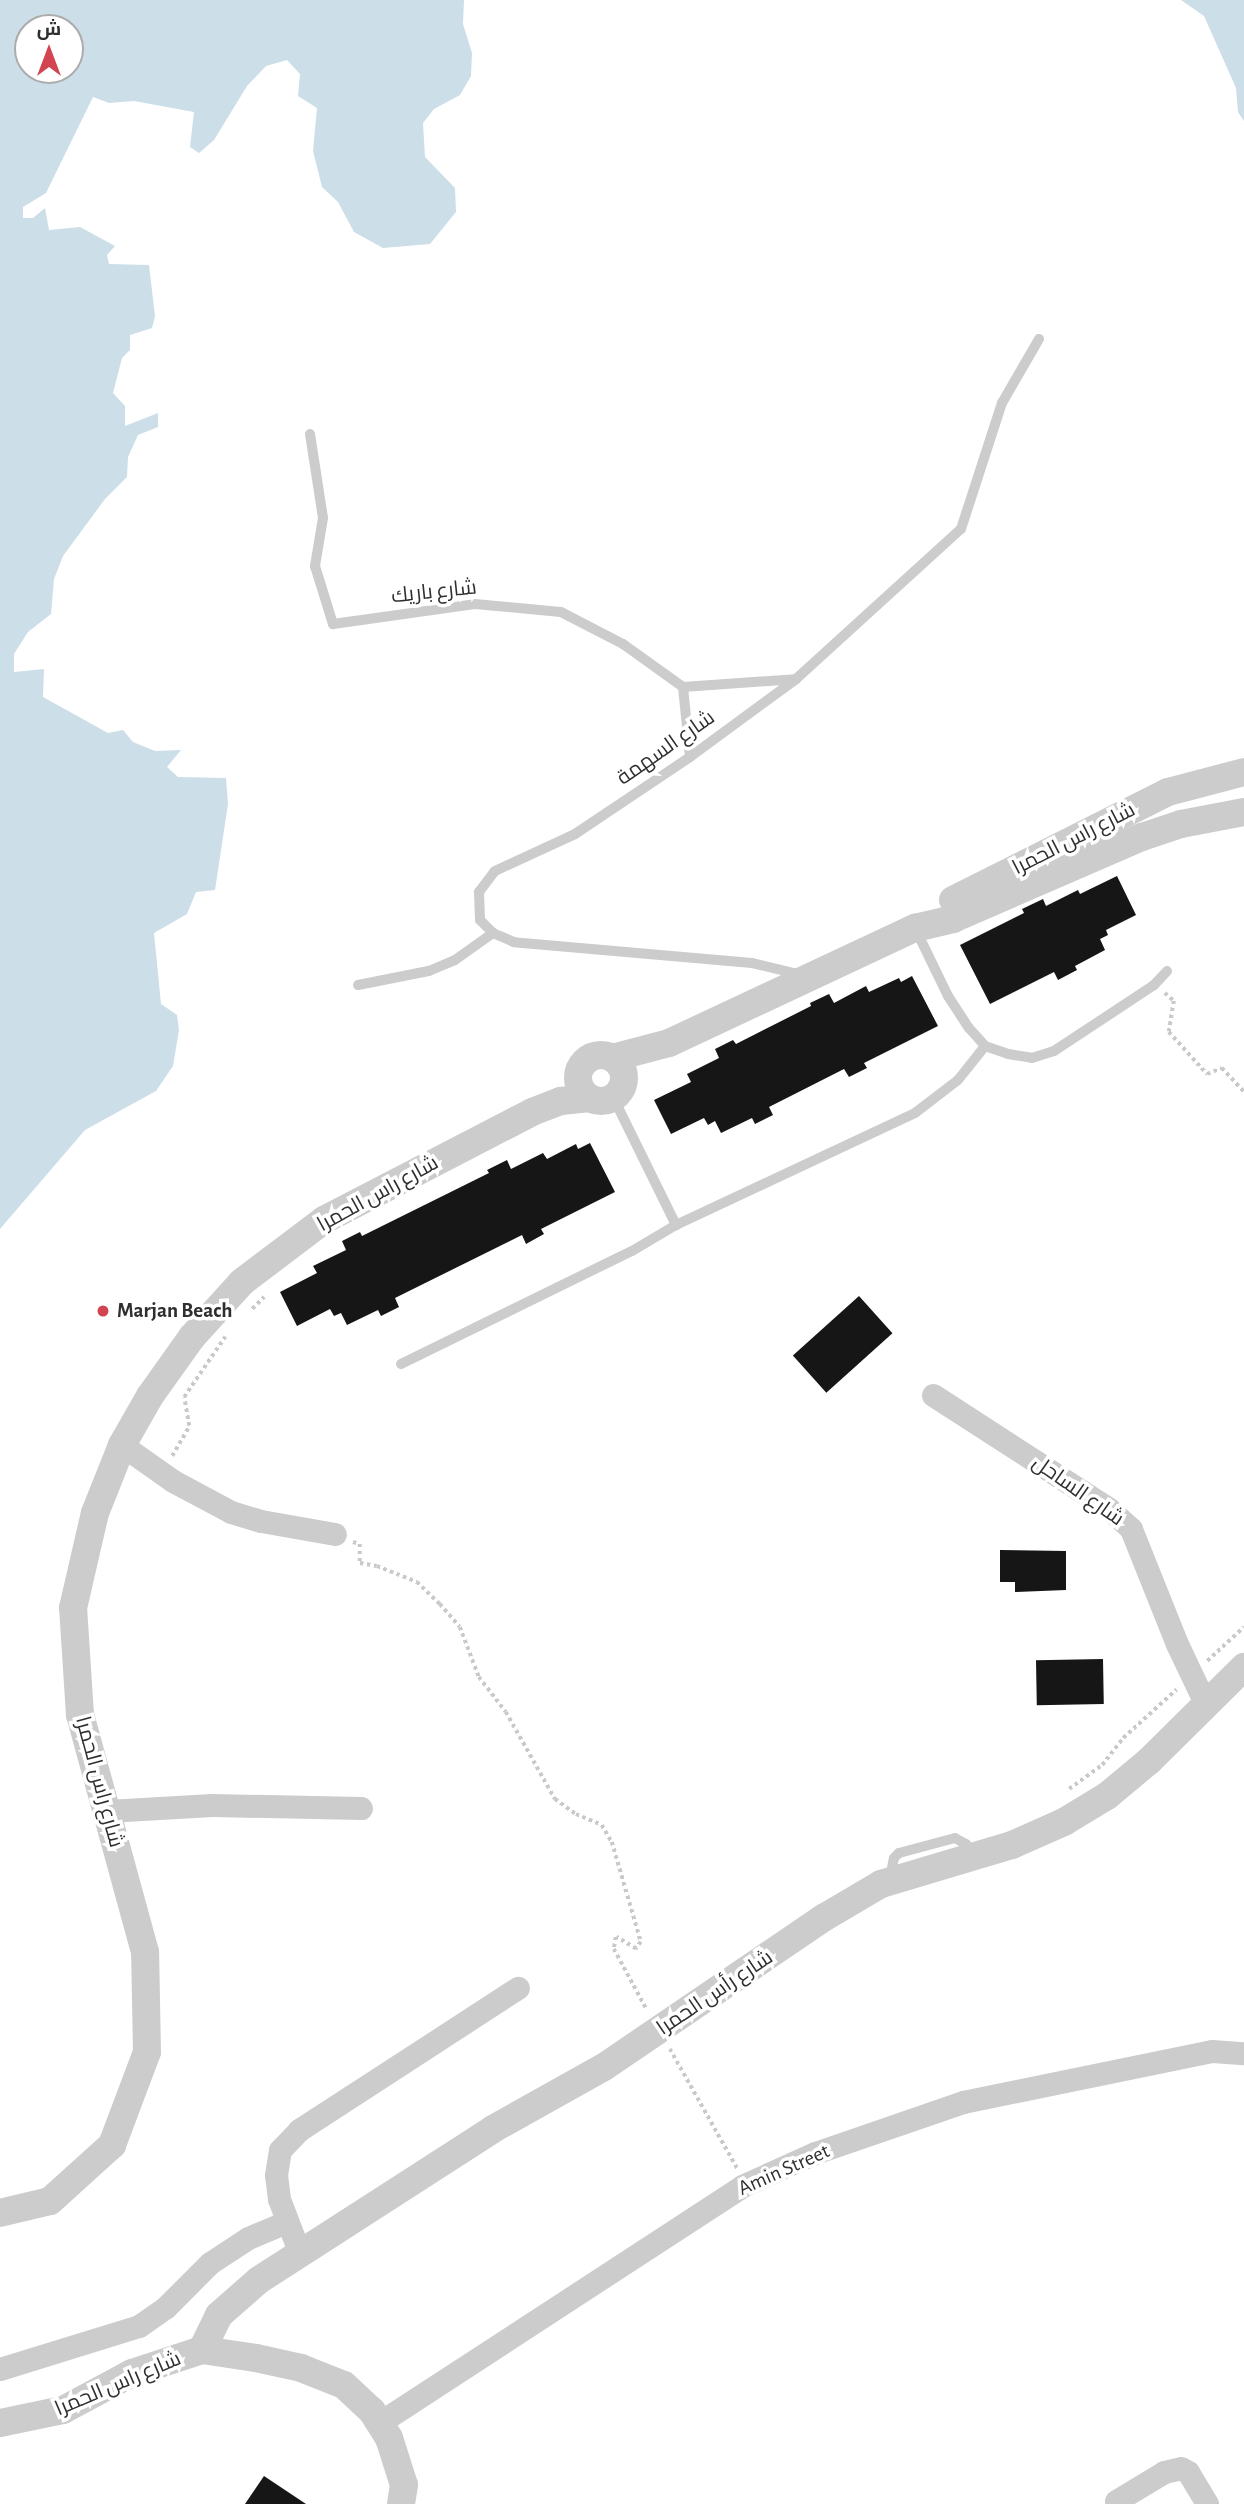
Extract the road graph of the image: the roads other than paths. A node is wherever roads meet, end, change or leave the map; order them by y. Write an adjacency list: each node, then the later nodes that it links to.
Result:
1 (1038, 339): 3 (lane, شارع السهمة)
2 (310, 434): 4 (lane, شارع باريك)
3 (796, 679): 4 (lane); 5 (lane, شارع السهمة)
4 (683, 687): 5 (lane)
5 (690, 757): 9 (lane, شارع السهمة)
6 (1244, 772): 8 (street, شارع راس الحمرا)
7 (1244, 813): 8 (street, شارع راس الحمرا)
8 (915, 928): 11 (street, شارع راس الحمرا); 13 (lane)
9 (493, 933): 11 (lane); 12 (lane)
10 (1167, 971): 13 (lane)
11 (807, 980): 14 (street, شارع راس الحمرا)
12 (358, 985)
13 (985, 1046): 16 (lane)
14 (610, 1083): 15 (street, شارع راس الحمرا); 15 (street, شارع راس الحمرا); 16 (lane)
15 (532, 1112): 19 (street, شارع راس الحمرا)
16 (676, 1225): 17 (lane)
17 (401, 1364)
18 (933, 1395): 22 (street, شارع الساحل)
19 (122, 1445): 20 (street); 24 (street, شارع راس الحمرا)
20 (335, 1534)
21 (1244, 1667): 22 (street, شارع رأس الحمرا)
22 (1206, 1705): 29 (street, شارع رأس الحمرا)
23 (361, 1808): 24 (street)
24 (107, 1811): 27 (street, شارع راس الحمرا)
25 (518, 1988): 28 (street)
26 (1244, 2053): 33 (street, Amin Street)
27 (0, 2213)
28 (286, 2222): 29 (street); 31 (street)
29 (300, 2253): 30 (street, شارع رأس الحمرا)
30 (202, 2350): 32 (street, شارع راس الحمرا); 33 (street, شارع راس الحمرا)
31 (0, 2369)
32 (0, 2423)
33 (379, 2423): 35 (street, شارع راس الحمرا)
34 (1116, 2501): 36 (street)
35 (401, 2504)
36 (1207, 2504)

